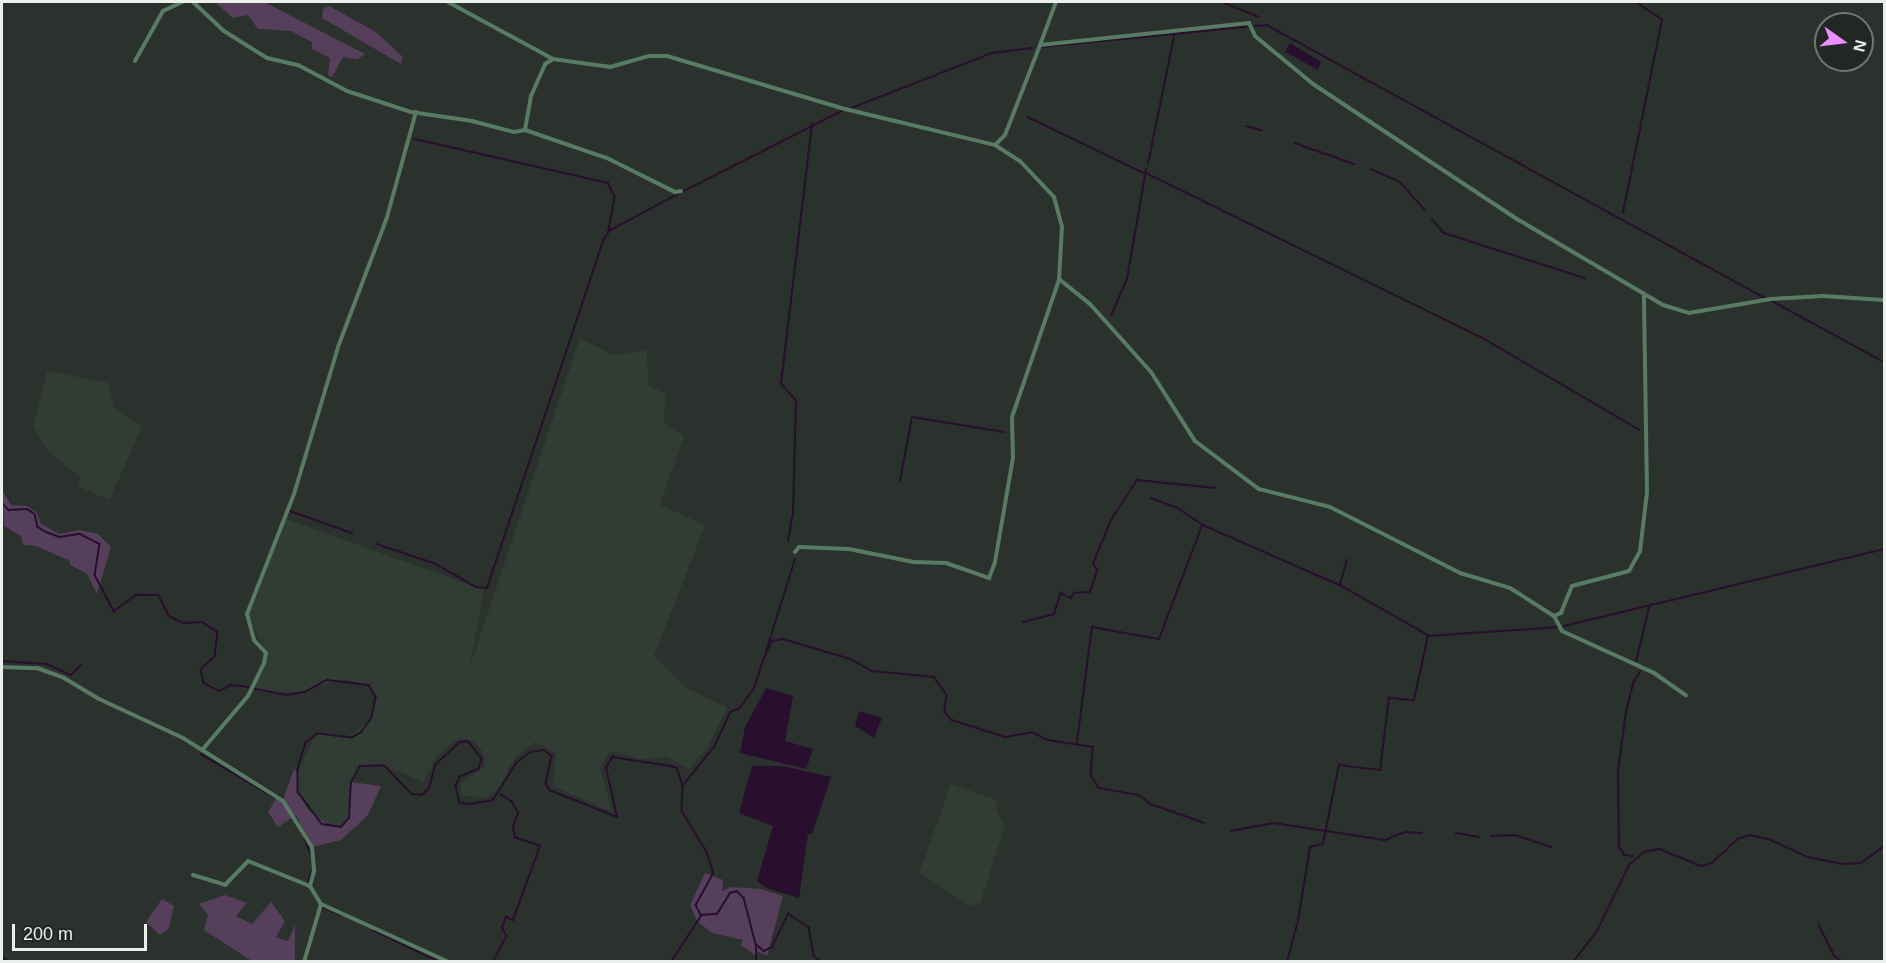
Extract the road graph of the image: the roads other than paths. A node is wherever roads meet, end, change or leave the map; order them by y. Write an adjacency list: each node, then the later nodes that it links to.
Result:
1 (182, 2): 7 (street)
2 (194, 2): 8 (street)
3 (448, 2): 6 (street)
4 (1056, 2): 5 (street)
5 (1040, 45): 10 (street); 13 (street)
6 (553, 59): 9 (street); 10 (street)
7 (135, 61)
8 (416, 112): 9 (street); 19 (street)
9 (525, 130): 11 (street)
10 (995, 145): 12 (street)
11 (681, 191)
12 (1059, 279): 15 (street); 16 (street)
13 (1644, 295): 14 (street); 16 (street)
14 (1884, 300)
15 (795, 552)
16 (1554, 616): 18 (street)
17 (2, 667): 19 (street)
18 (1686, 695)
19 (203, 749): 21 (street)
20 (193, 875): 21 (street)
21 (310, 886): 22 (street)
22 (321, 904): 23 (street); 24 (street)
23 (304, 962)
24 (449, 962)

